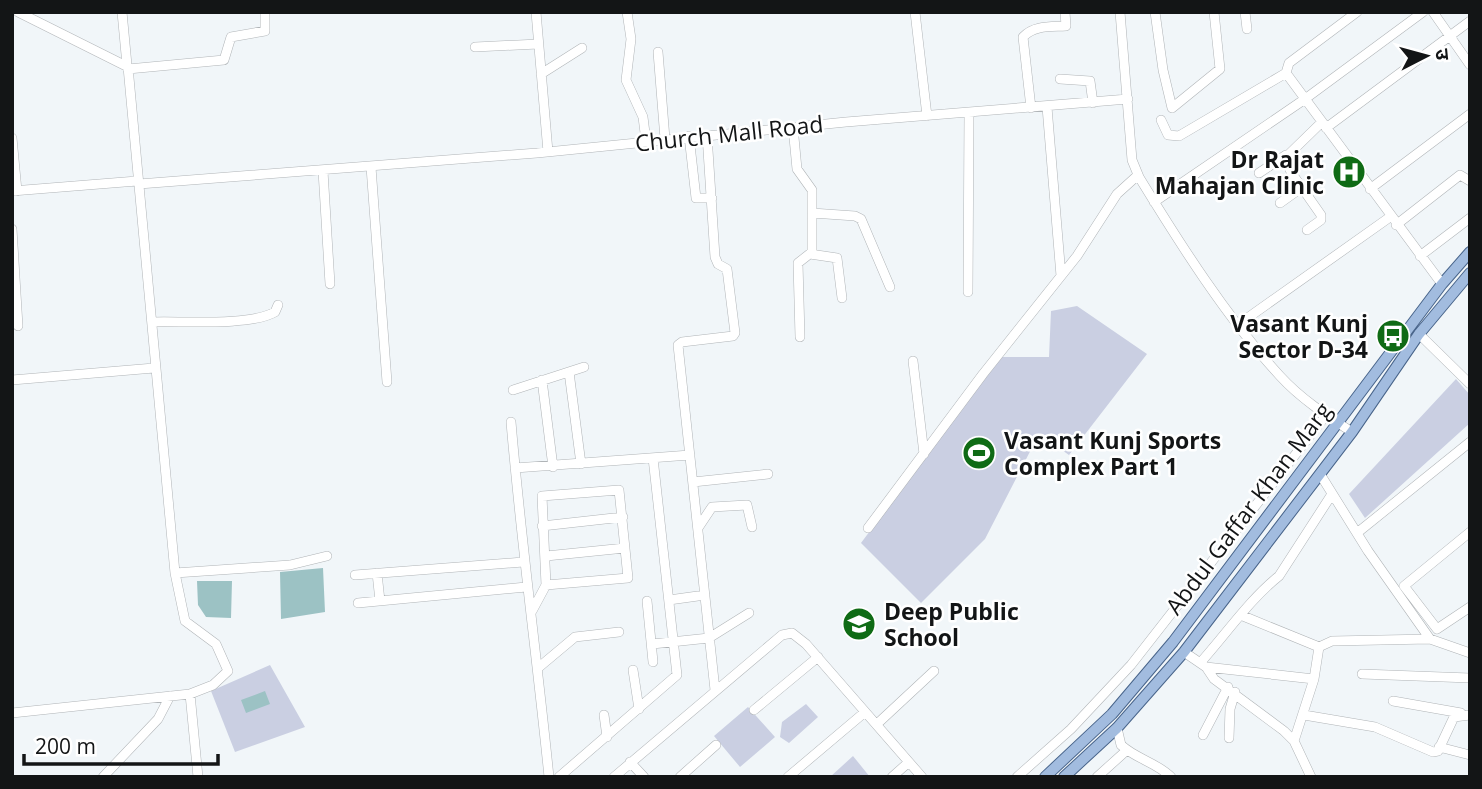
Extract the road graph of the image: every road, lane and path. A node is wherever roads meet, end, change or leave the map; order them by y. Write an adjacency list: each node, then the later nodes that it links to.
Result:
1 (18, 12): 23 (street)
2 (122, 12): 23 (street)
3 (265, 12): 23 (street)
4 (536, 12): 18 (street)
5 (626, 12): 42 (street)
6 (915, 12): 34 (street)
7 (1065, 12): 30 (street)
8 (1120, 12): 27 (street)
9 (1156, 12): 10 (street)
10 (1214, 12)
11 (1245, 12): 16 (street)
12 (1357, 12): 24 (street)
13 (1423, 12): 28 (street)
14 (1433, 12): 17 (street)
15 (1470, 21): 17 (street)
16 (1247, 29)
17 (1449, 36): 22 (street); 36 (street)
18 (538, 44): 19 (street); 25 (street)
19 (475, 47)
20 (582, 48): 25 (street)
21 (658, 52): 41 (street)
22 (1470, 65)
23 (128, 67): 50 (street)
24 (1286, 73): 28 (street); 35 (street)
25 (541, 74): 43 (street)
26 (1060, 79): 29 (street)
27 (1128, 99): 29 (street, Church Mall Road); 48 (street)
28 (1305, 99): 36 (street); 55 (street)
29 (1093, 103): 31 (street, Church Mall Road)
30 (1031, 107): 31 (street, Church Mall Road); 32 (street, Church Mall Road)
31 (1047, 107): 66 (street)
32 (969, 113): 34 (street, Church Mall Road); 70 (street)
33 (1470, 114): 52 (street)
34 (927, 116): 37 (street, Church Mall Road)
35 (1161, 120)
36 (1324, 125): 44 (street); 52 (street)
37 (793, 127): 38 (street, Church Mall Road); 57 (street)
38 (707, 135): 39 (street, Church Mall Road); 54 (street)
39 (689, 136): 41 (street, Church Mall Road); 54 (street)
40 (12, 138): 53 (street)
41 (665, 139): 42 (street, Church Mall Road)
42 (646, 142): 43 (street, Church Mall Road)
43 (548, 152): 45 (street, Church Mall Road)
44 (1286, 155): 47 (street); 51 (street)
45 (371, 167): 46 (street, Church Mall Road); 84 (street)
46 (323, 171): 50 (street, Church Mall Road); 67 (street)
47 (1259, 173)
48 (1138, 175): 55 (street); 66 (street)
49 (1470, 181): 59 (street)
50 (138, 183): 53 (street, Church Mall Road); 73 (street)
51 (1301, 188): 56 (street); 61 (street)
52 (1370, 189): 59 (street)
53 (15, 191)
54 (712, 198): 93 (street)
55 (1154, 202): 74 (street)
56 (1280, 204)
57 (812, 213): 63 (street); 69 (street)
58 (1470, 218): 64 (street)
59 (1393, 221): 64 (street); 74 (street)
60 (12, 229): 75 (street)
61 (1307, 230)
62 (1470, 252): 68 (main road, Abdul Gaffar Khan Marg)
63 (810, 254): 71 (street); 77 (street)
64 (1420, 256): 68 (street)
65 (1470, 273): 76 (main road, Abdul Gaffar Khan Marg)
66 (1061, 276): 92 (street)
67 (330, 284)
68 (1442, 284): 89 (main road, Abdul Gaffar Khan Marg)
69 (890, 287)
70 (968, 292)
71 (842, 298)
72 (278, 305): 73 (street)
73 (153, 322): 80 (street)
74 (1239, 324): 87 (street)
75 (18, 326)
76 (1419, 334): 85 (street); 90 (main road, Abdul Gaffar Khan Marg)
77 (800, 337)
78 (914, 362): 92 (street)
79 (584, 367): 81 (street)
80 (154, 368): 82 (street); 113 (street)
81 (569, 372): 83 (street); 95 (street)
82 (12, 380)
83 (542, 380): 86 (street); 96 (street)
84 (387, 382)
85 (1470, 384)
86 (513, 390)
87 (1326, 414): 89 (street); 158 (street)
88 (511, 422): 97 (street)
89 (1339, 423): 90 (street); 162 (main road, Abdul Gaffar Khan Marg)
90 (1352, 432): 99 (main road, Abdul Gaffar Khan Marg)
91 (1470, 442): 108 (street)
92 (924, 454): 106 (street)
93 (690, 455): 94 (street); 100 (street)
94 (653, 458): 95 (street); 119 (street)
95 (581, 464): 96 (street)
96 (553, 467): 97 (street)
97 (515, 468): 112 (street)
98 (768, 474): 100 (street)
99 (1320, 474): 101 (street); 133 (main road, Abdul Gaffar Khan Marg)
100 (693, 482): 105 (street)
101 (1332, 494): 108 (street); 126 (street)
102 (623, 517): 103 (street); 103 (street); 109 (street)
103 (542, 526): 111 (street)
104 (752, 527): 105 (street)
105 (698, 528): 118 (street)
106 (868, 528)
107 (1470, 532): 123 (street)
108 (1357, 533): 129 (street)
109 (625, 548): 111 (street); 116 (street)
110 (327, 556): 113 (street)
111 (546, 556): 116 (street)
112 (523, 562): 114 (street); 117 (street)
113 (175, 573): 146 (street)
114 (377, 573): 115 (street); 120 (street)
115 (355, 575)
116 (546, 585): 124 (street)
117 (526, 587): 120 (street); 124 (street)
118 (705, 595): 119 (street); 128 (street)
119 (669, 600): 130 (street)
120 (380, 601): 122 (street)
121 (647, 601): 131 (street)
122 (358, 603)
123 (1470, 607)
124 (531, 611): 138 (street)
125 (749, 613): 128 (street)
126 (1243, 616): 132 (street); 137 (street)
127 (619, 632): 138 (street)
128 (709, 638): 130 (street); 144 (street)
129 (1430, 639): 132 (street); 134 (street)
130 (673, 642): 131 (street); 149 (street)
131 (652, 644): 136 (street)
132 (1319, 647): 143 (street)
133 (1184, 652): 137 (street); 157 (main road, Abdul Gaffar Khan Marg)
134 (1470, 653)
135 (818, 657): 144 (street); 150 (street); 151 (street)
136 (653, 662)
137 (1203, 665): 143 (street); 145 (street)
138 (538, 668): 172 (street)
139 (634, 670): 149 (street)
140 (934, 671): 156 (street)
141 (1362, 674): 142 (street)
142 (1470, 678)
143 (1314, 679): 155 (street)
144 (715, 690): 168 (street)
145 (1231, 690): 159 (street); 161 (street); 163 (street)
146 (190, 694): 147 (street); 171 (street)
147 (170, 696): 152 (street); 170 (street)
148 (1393, 701): 153 (street)
149 (639, 709): 160 (street)
150 (754, 710)
151 (865, 712): 156 (street); 177 (street)
152 (12, 713)
153 (1470, 713): 165 (street)
154 (604, 715): 160 (street)
155 (1304, 715): 163 (street); 165 (street)
156 (877, 724): 169 (street)
157 (1117, 728): 166 (street); 182 (main road, Abdul Gaffar Khan Marg)
158 (1071, 729): 162 (street); 180 (street)
159 (1203, 735)
160 (607, 737): 173 (street)
161 (1229, 738)
162 (1084, 741): 181 (main road, Abdul Gaffar Khan Marg)
163 (1294, 741): 185 (street)
164 (716, 745): 176 (street)
165 (1439, 747): 167 (street)
166 (1127, 750): 183 (street); 184 (street)
167 (1470, 755)
168 (630, 762): 174 (street); 175 (street)
169 (909, 762): 178 (street); 179 (street)
170 (103, 777)
171 (198, 777)
172 (549, 777)
173 (559, 777)
174 (614, 777)
175 (644, 777)
176 (680, 777)
177 (788, 777)
178 (892, 777)
179 (922, 777)
180 (1017, 777)
181 (1045, 777)
182 (1064, 777)
183 (1097, 777)
184 (1171, 777)
185 (1311, 777)

